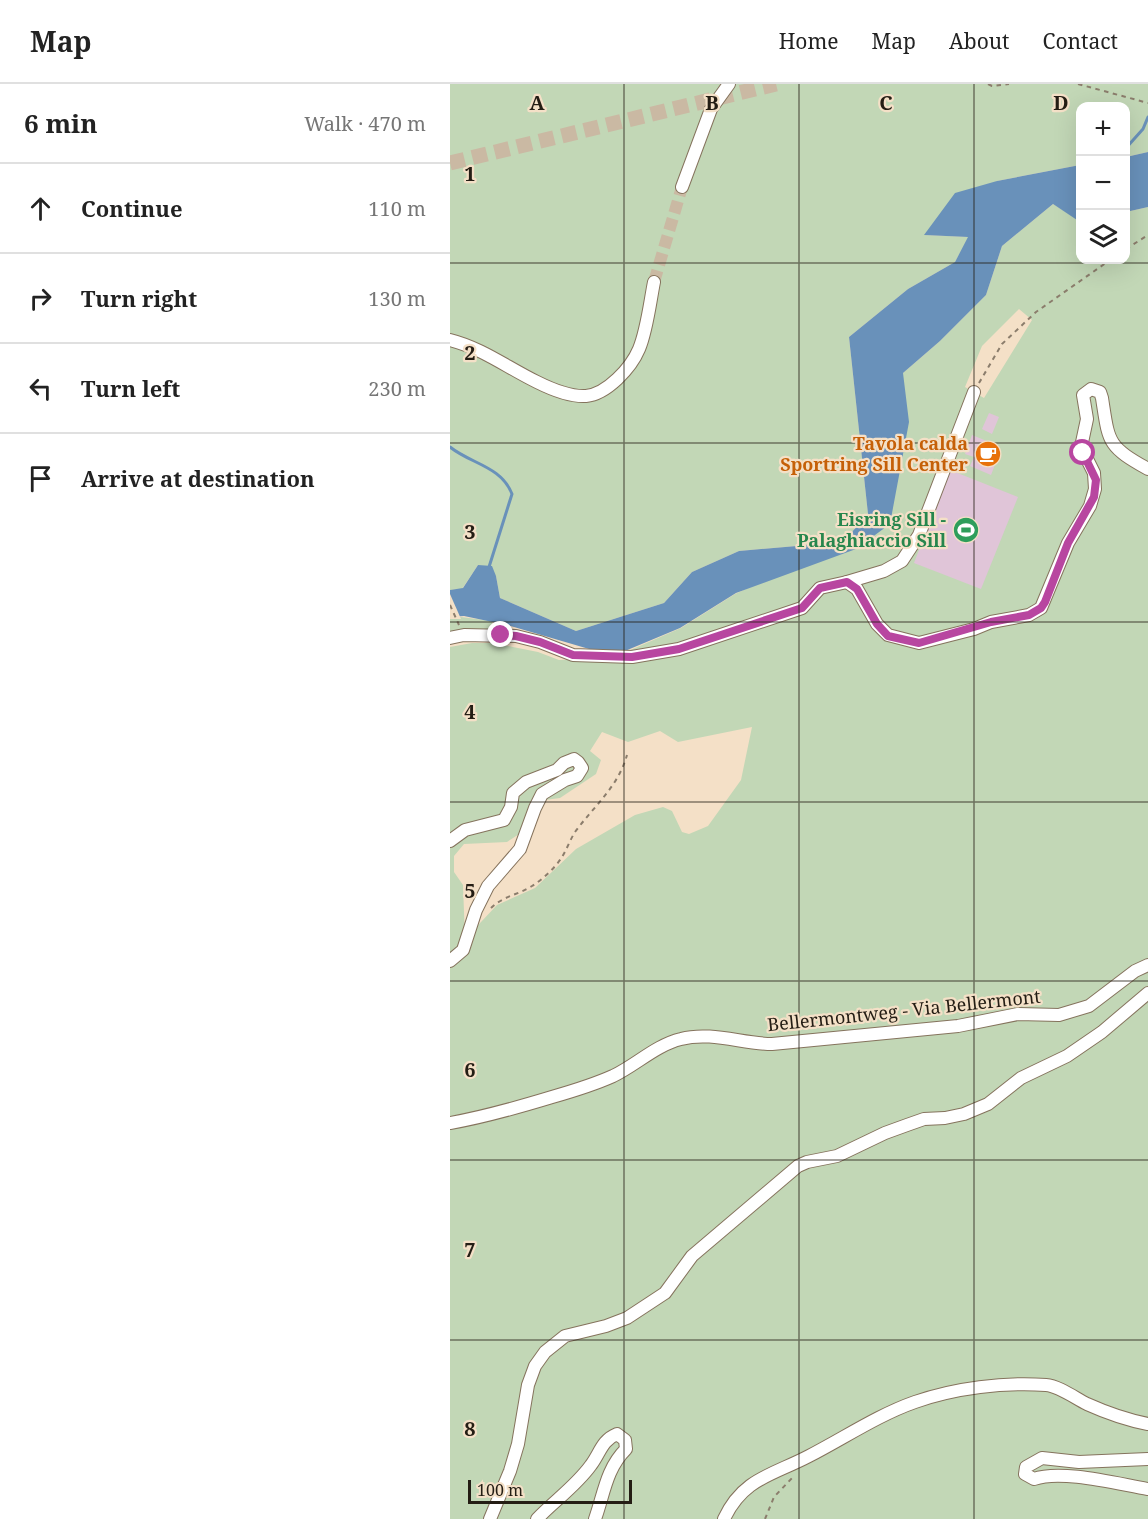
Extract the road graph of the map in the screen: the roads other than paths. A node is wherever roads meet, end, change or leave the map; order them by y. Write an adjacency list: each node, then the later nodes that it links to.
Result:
1 (729, 84): 2 (street)
2 (682, 187)
3 (654, 282): 4 (street)
4 (450, 340)
5 (974, 392): 7 (street)
6 (1148, 469): 7 (street)
7 (847, 582): 8 (street)
8 (450, 638)
9 (450, 841): 10 (street)
10 (463, 950): 11 (street); 12 (street)
11 (450, 954)
12 (450, 961)
13 (1148, 965): 15 (street, Bellermontweg - Via Bellermont)
14 (1148, 993): 19 (street)
15 (450, 1123)
16 (1148, 1424): 22 (street)
17 (1148, 1459): 18 (street)
18 (1148, 1489)
19 (490, 1519)
20 (537, 1519): 21 (street)
21 (595, 1519)
22 (724, 1519)

